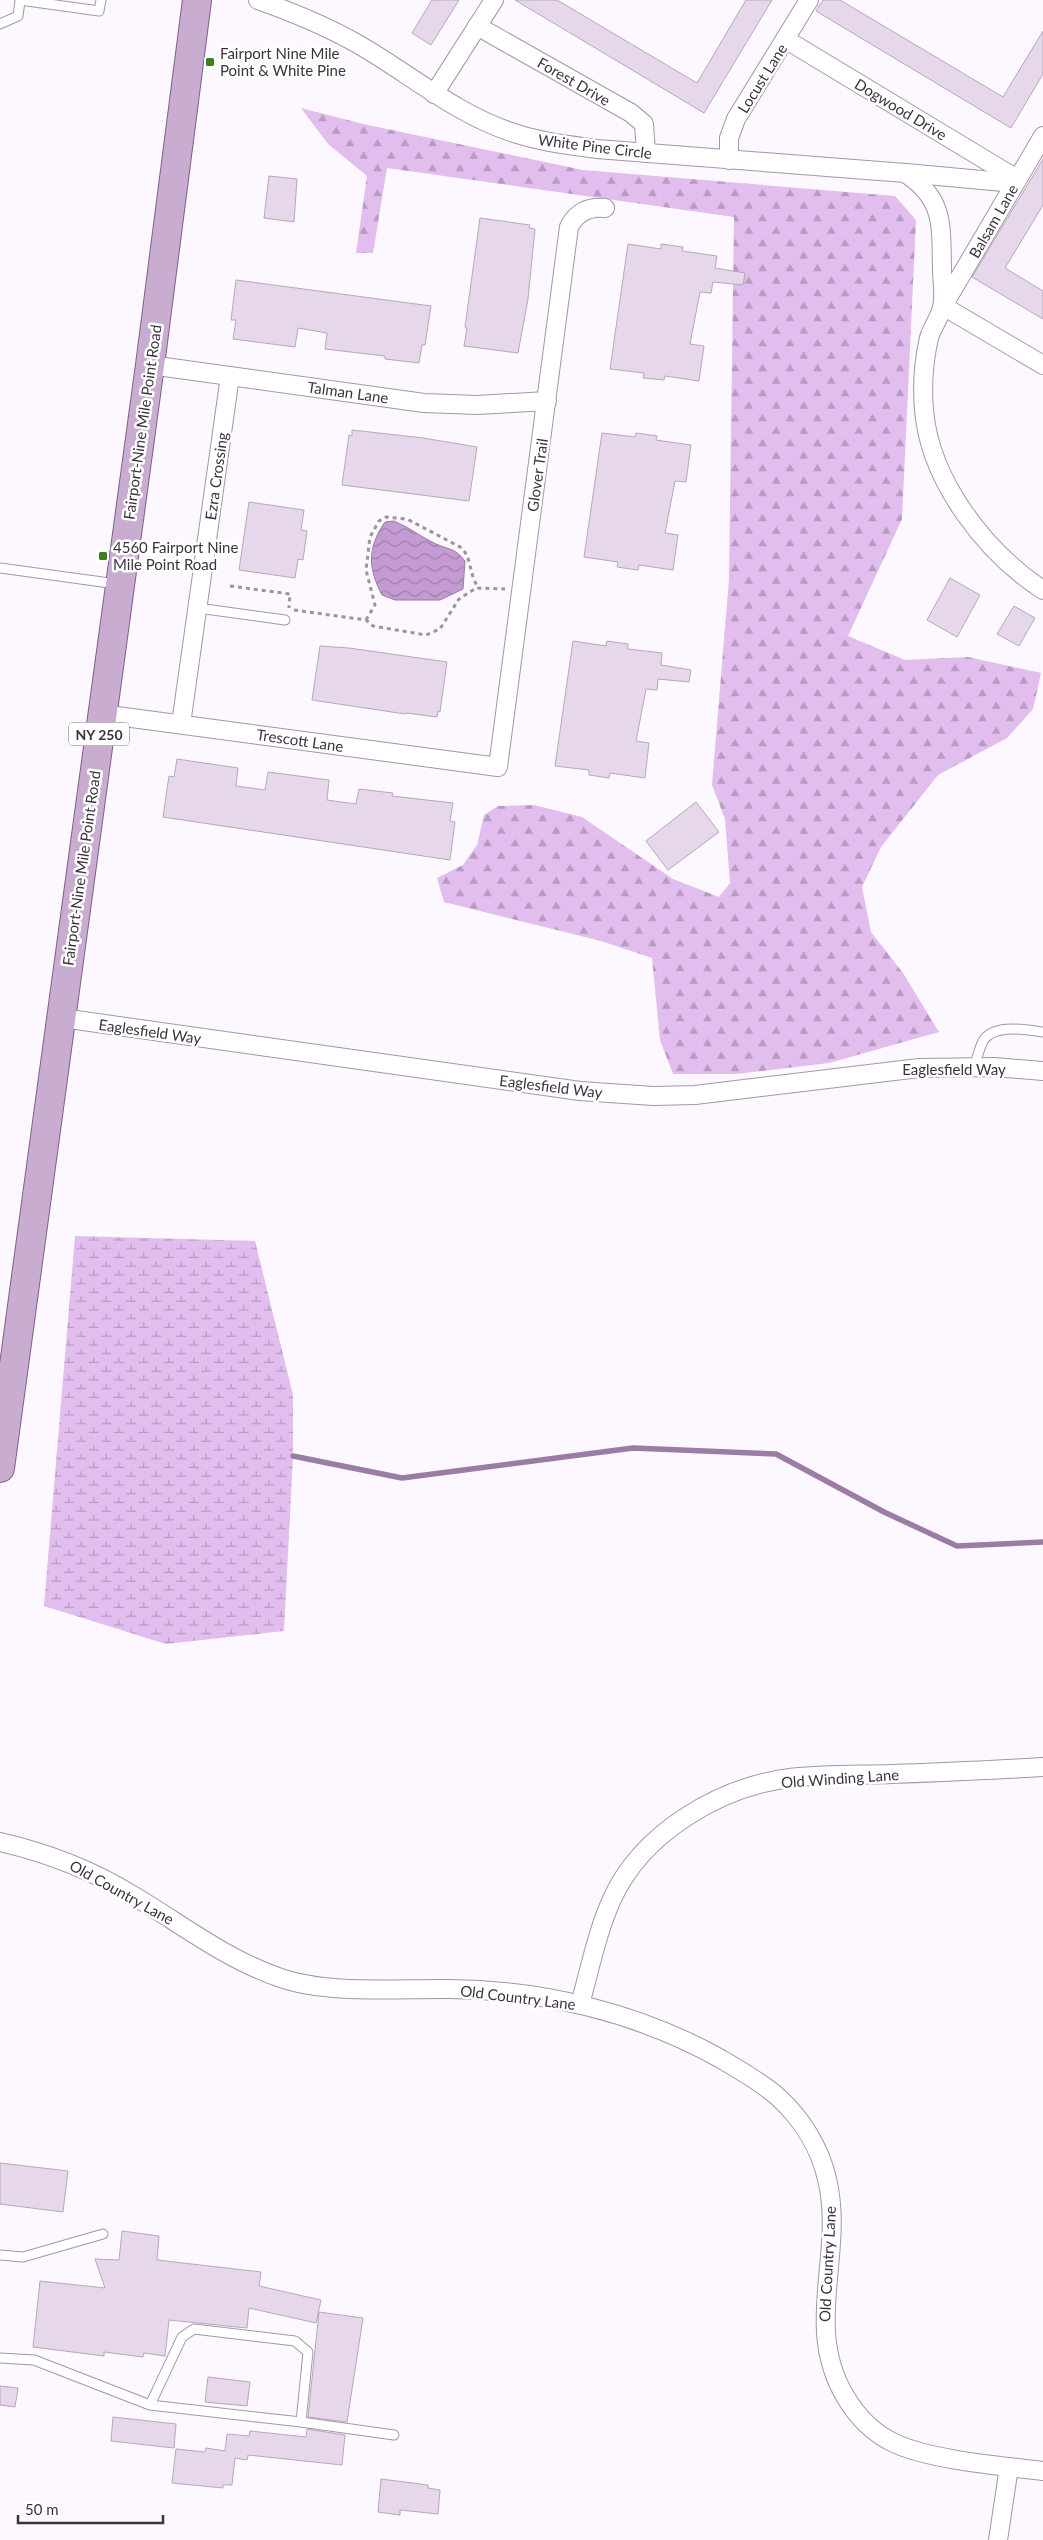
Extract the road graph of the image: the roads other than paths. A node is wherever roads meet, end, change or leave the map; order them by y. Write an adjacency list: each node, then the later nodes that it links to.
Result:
1 (20, 0): 2 (lane); 7 (lane)
2 (101, 0)
3 (197, 0): 19 (main road, Fairport-Nine Mile Point Road / NY 250)
4 (258, 0): 10 (street, White Pine Circle)
5 (494, 0): 8 (street)
6 (809, 0): 9 (street, Locust Lane)
7 (0, 24)
8 (477, 26): 10 (street); 12 (street, Forest Drive)
9 (786, 39): 13 (street, Locust Lane); 15 (street, Dogwood Drive)
10 (434, 94): 12 (street, White Pine Circle)
11 (1043, 136): 15 (street, Balsam Lane)
12 (646, 153): 13 (street, White Pine Circle)
13 (729, 160): 14 (street, White Pine Circle)
14 (905, 173): 15 (street, White Pine Circle); 17 (street)
15 (1016, 181): 17 (street, Balsam Lane)
16 (605, 208): 21 (street, Glover Trail)
17 (943, 306): 18 (street); 24 (street)
18 (1043, 365)
19 (150, 366): 20 (street, Talman Lane); 23 (main road, Fairport-Nine Mile Point Road / NY 250)
20 (230, 376): 21 (street, Talman Lane); 25 (street, Ezra Crossing)
21 (547, 401): 29 (street, Glover Trail)
22 (0, 568): 23 (lane)
23 (120, 584): 27 (main road, Fairport-Nine Mile Point Road / NY 250)
24 (1043, 590)
25 (198, 608): 26 (lane); 28 (street, Ezra Crossing)
26 (285, 620)
27 (102, 714): 28 (street, Trescott Lane); 30 (main road, Fairport-Nine Mile Point Road / NY 250)
28 (181, 724): 29 (street, Trescott Lane)
29 (498, 767)
30 (62, 1018): 32 (street, Eaglesfield Way); 34 (main road, Fairport-Nine Mile Point Road / NY 250)
31 (1043, 1032): 32 (lane)
32 (974, 1068): 33 (street, Eaglesfield Way)
33 (1043, 1071)
34 (0, 1468)
35 (1043, 1767): 37 (street, Old Winding Lane)
36 (0, 1842): 37 (street, Old Country Lane)
37 (580, 2004): 44 (street, Old Country Lane)
38 (103, 2234): 39 (lane)
39 (0, 2255)
40 (0, 2358): 41 (lane)
41 (150, 2405): 42 (lane); 42 (lane)
42 (301, 2422): 43 (lane)
43 (394, 2435)
44 (1009, 2466): 45 (street, Old Country Lane); 46 (street)
45 (1043, 2471)
46 (998, 2540)

